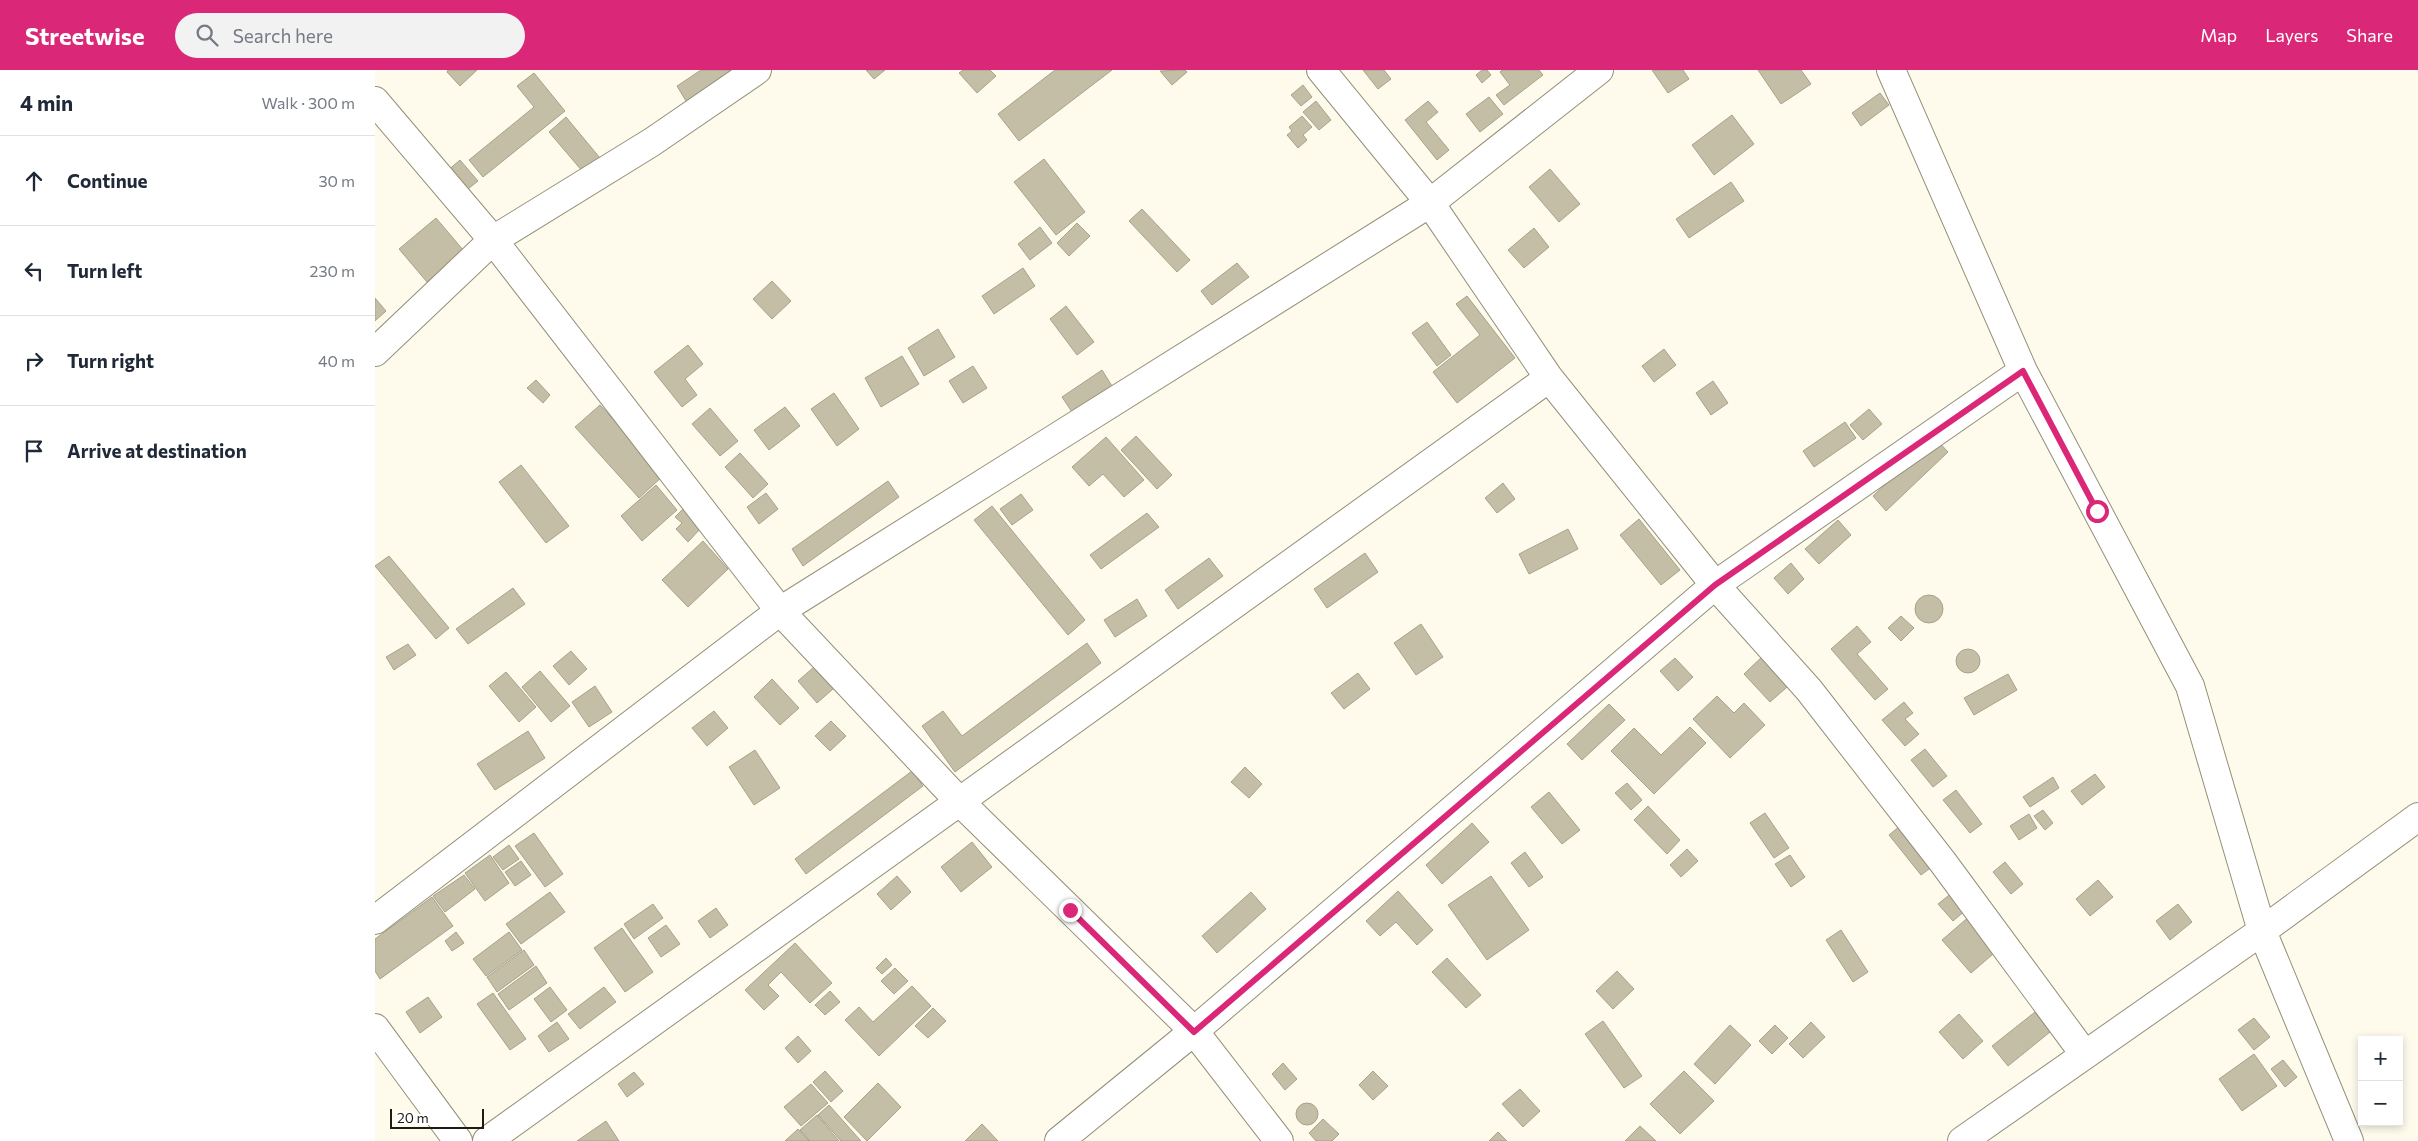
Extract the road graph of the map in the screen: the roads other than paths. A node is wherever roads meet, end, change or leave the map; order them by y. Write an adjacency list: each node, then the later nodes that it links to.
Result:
1 (757, 70): 7 (street)
2 (1321, 70): 6 (street)
3 (1599, 70): 6 (street)
4 (1891, 70): 9 (street)
5 (375, 101): 7 (street)
6 (1430, 203): 10 (street); 12 (street)
7 (493, 240): 8 (street); 12 (street)
8 (375, 352)
9 (2023, 371): 11 (street); 16 (street)
10 (1549, 378): 11 (street); 13 (street)
11 (1715, 585): 18 (street); 19 (street)
12 (780, 611): 13 (street); 15 (street)
13 (959, 801): 18 (street); 21 (street)
14 (2418, 817): 16 (street)
15 (375, 920)
16 (2262, 930): 19 (street); 25 (street)
17 (375, 1028): 20 (street)
18 (1194, 1032): 22 (street); 23 (street)
19 (2085, 1055): 24 (street)
20 (458, 1141)
21 (487, 1141)
22 (1059, 1141)
23 (1279, 1141)
24 (1962, 1141)
25 (2349, 1141)

